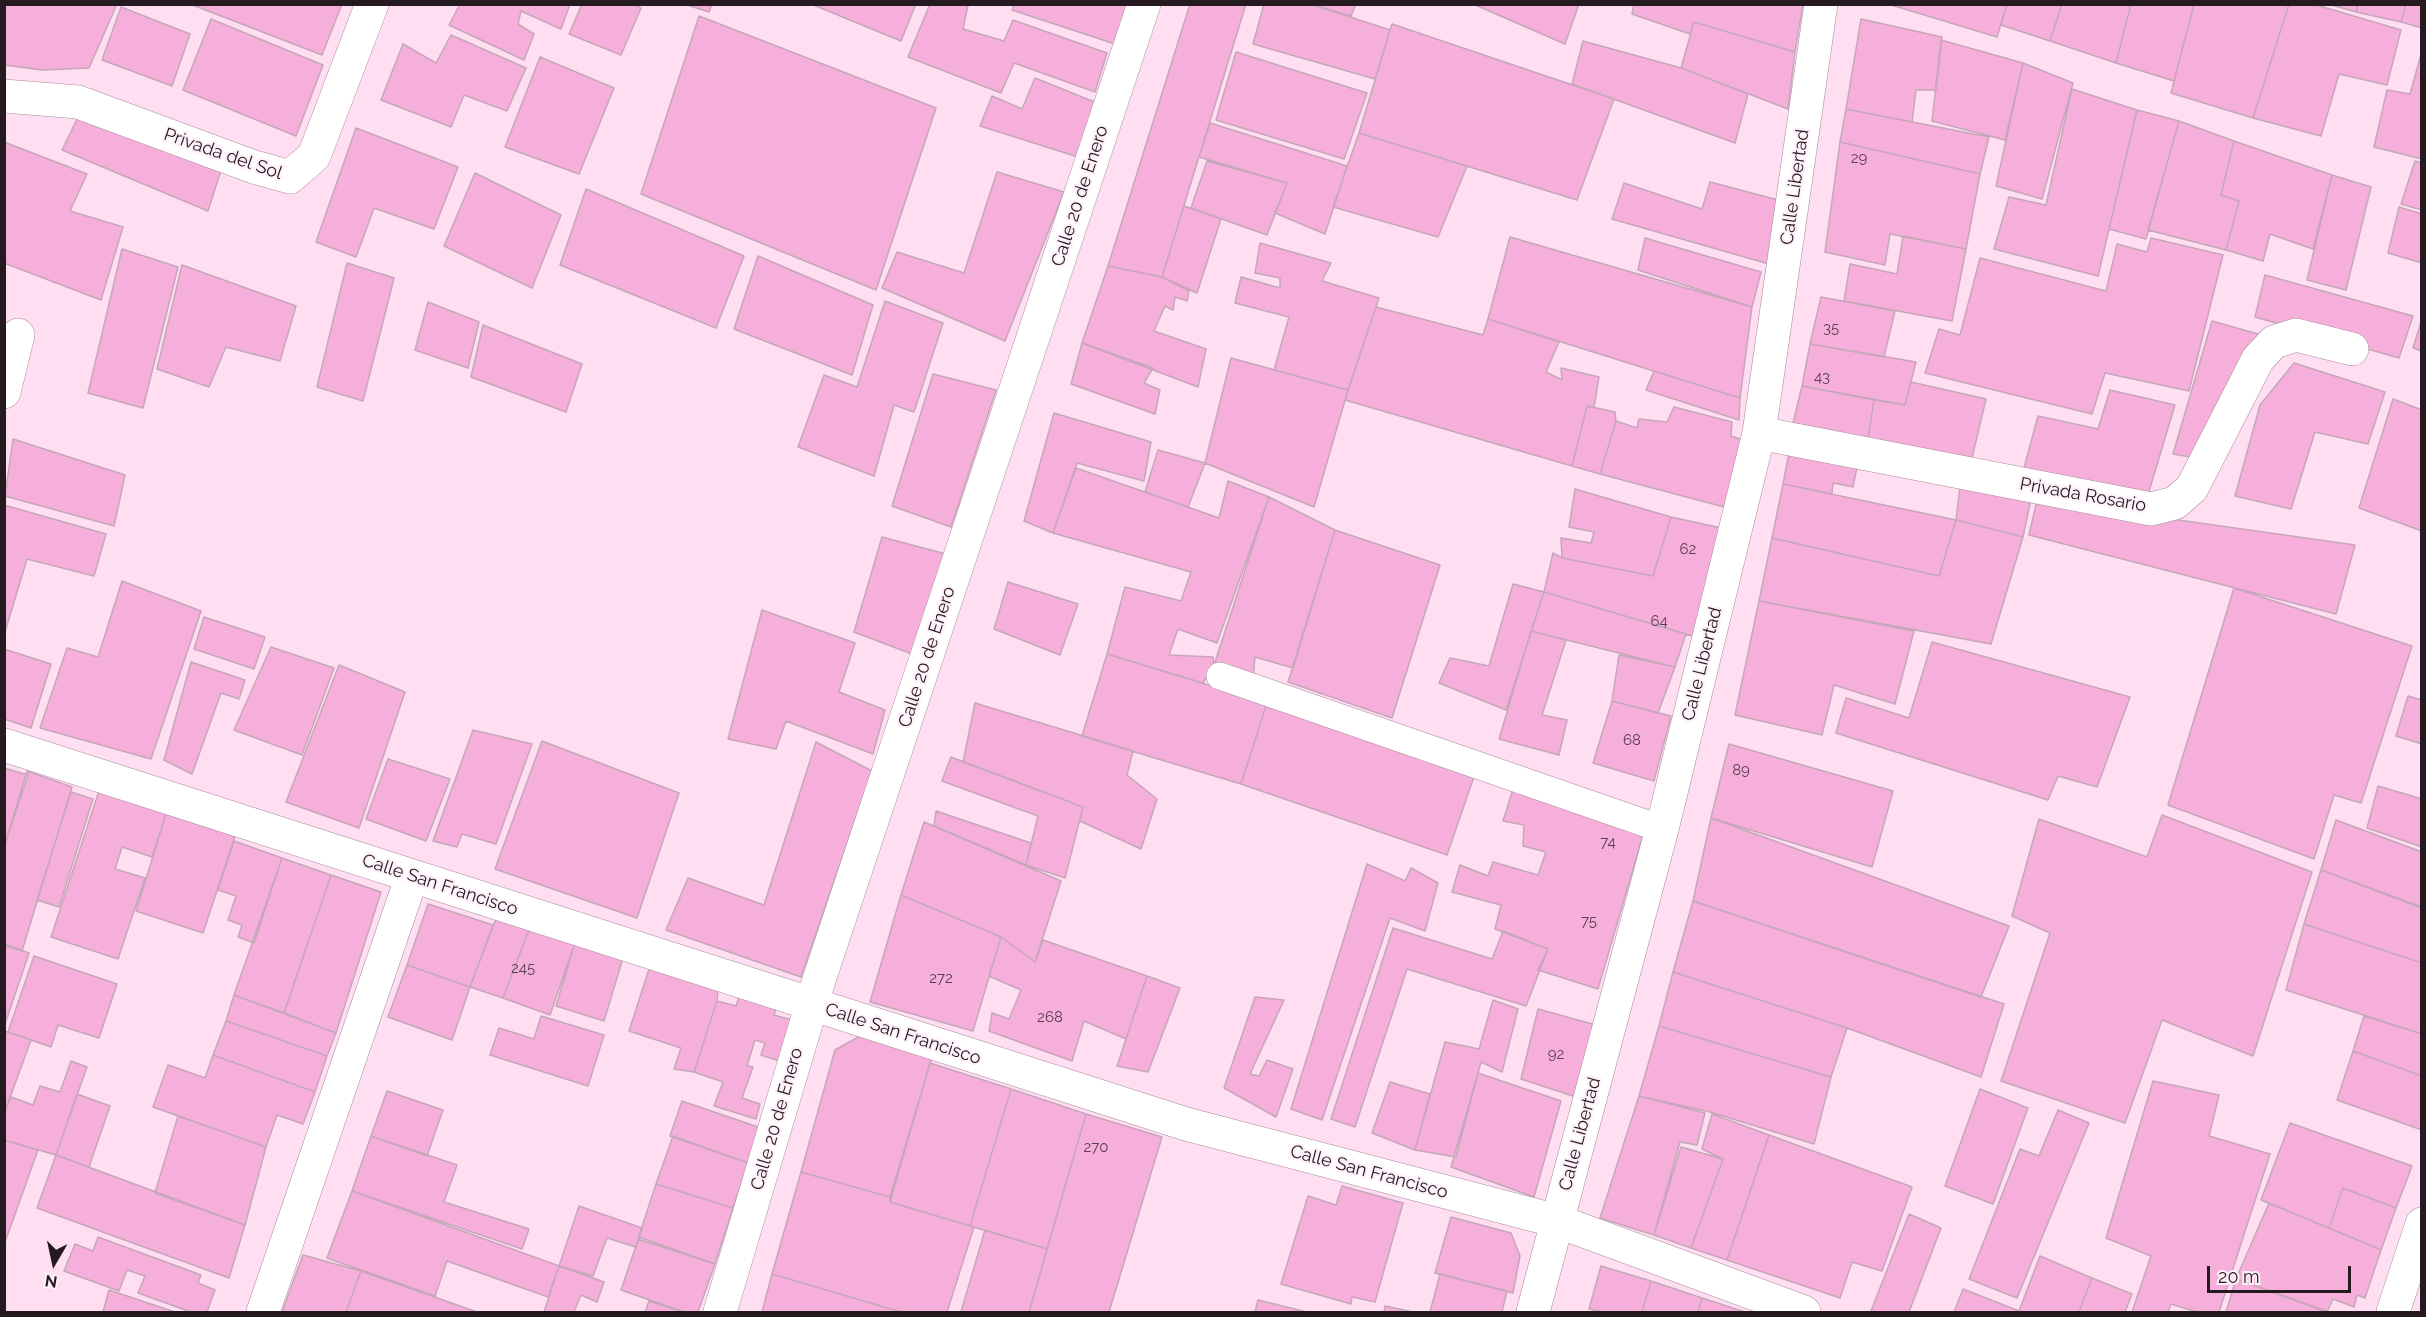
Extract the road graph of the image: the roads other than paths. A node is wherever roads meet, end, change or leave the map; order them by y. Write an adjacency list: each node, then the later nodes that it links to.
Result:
1 (372, 4): 4 (street, Privada del Sol)
2 (1144, 4): 13 (street, Calle 20 de Enero)
3 (1821, 4): 8 (street, Calle Libertad)
4 (4, 96)
5 (18, 334): 7 (street)
6 (2352, 349): 8 (street, Privada Rosario)
7 (4, 392)
8 (1759, 433): 11 (street, Calle Libertad)
9 (1220, 676): 11 (lane)
10 (4, 745): 12 (street, Calle San Francisco)
11 (1662, 829): 14 (street, Calle Libertad)
12 (412, 876): 13 (street, Calle San Francisco); 16 (street)
13 (811, 1004): 14 (street, Calle San Francisco); 17 (street, Calle 20 de Enero)
14 (1557, 1221): 18 (street, Calle Libertad); 19 (street, Calle San Francisco)
15 (2421, 1224): 20 (street)
16 (263, 1312)
17 (720, 1312)
18 (1533, 1312)
19 (1804, 1312)
20 (2393, 1312)

